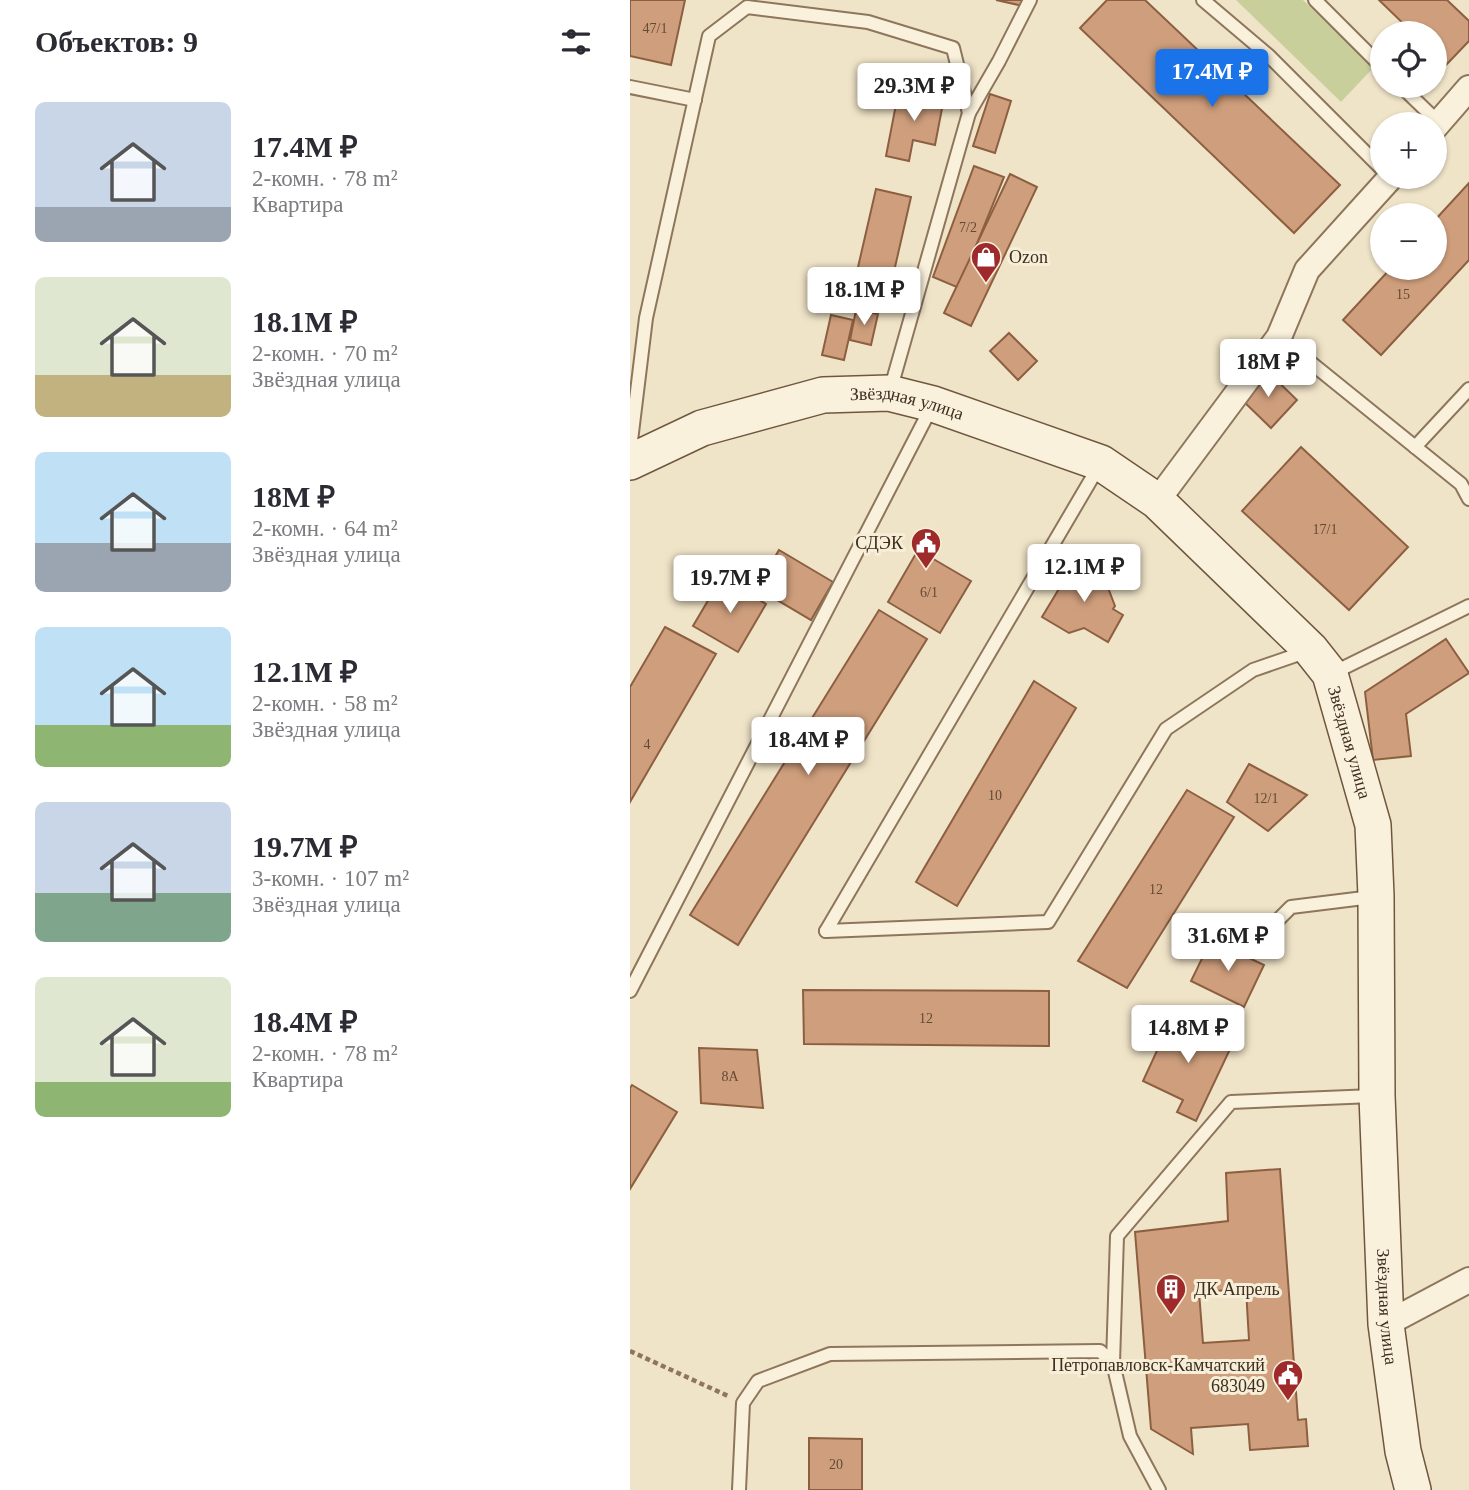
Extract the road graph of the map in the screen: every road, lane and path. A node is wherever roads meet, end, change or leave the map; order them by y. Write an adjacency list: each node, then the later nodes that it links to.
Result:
1 (1030, 0): 10 (lane)
2 (1203, 0): 12 (lane)
3 (1315, 0): 4 (lane)
4 (1370, 55)
5 (630, 87): 8 (lane)
6 (1469, 88): 11 (street)
7 (1412, 98): 9 (lane)
8 (695, 100): 10 (lane); 19 (lane)
9 (1425, 112)
10 (969, 113): 16 (lane)
11 (1447, 113)
12 (1370, 157)
13 (1380, 189): 14 (street)
14 (1279, 337): 18 (lane); 23 (street)
15 (1469, 388): 18 (lane)
16 (889, 393): 17 (street, Звёздная улица); 20 (street, Звёздная улица)
17 (933, 404): 21 (street, Звёздная улица); 28 (lane)
18 (1415, 447): 22 (lane)
19 (630, 449)
20 (630, 462)
21 (1101, 463): 23 (street, Звёздная улица); 25 (lane)
22 (1469, 499)
23 (1157, 501): 25 (street, Звёздная улица)
24 (1469, 606): 25 (lane)
25 (1321, 662): 26 (street, Звёздная улица)
26 (1376, 896): 27 (lane); 29 (street, Звёздная улица)
27 (1254, 944)
28 (630, 991)
29 (1377, 1096): 31 (street, Звёздная улица); 33 (lane)
30 (1469, 1280): 31 (street)
31 (1387, 1324): 35 (street, Звёздная улица)
32 (630, 1352): 34 (path)
33 (1113, 1363): 34 (lane); 37 (lane)
34 (743, 1403): 36 (lane)
35 (1408, 1489)
36 (739, 1490)
37 (1158, 1490)

